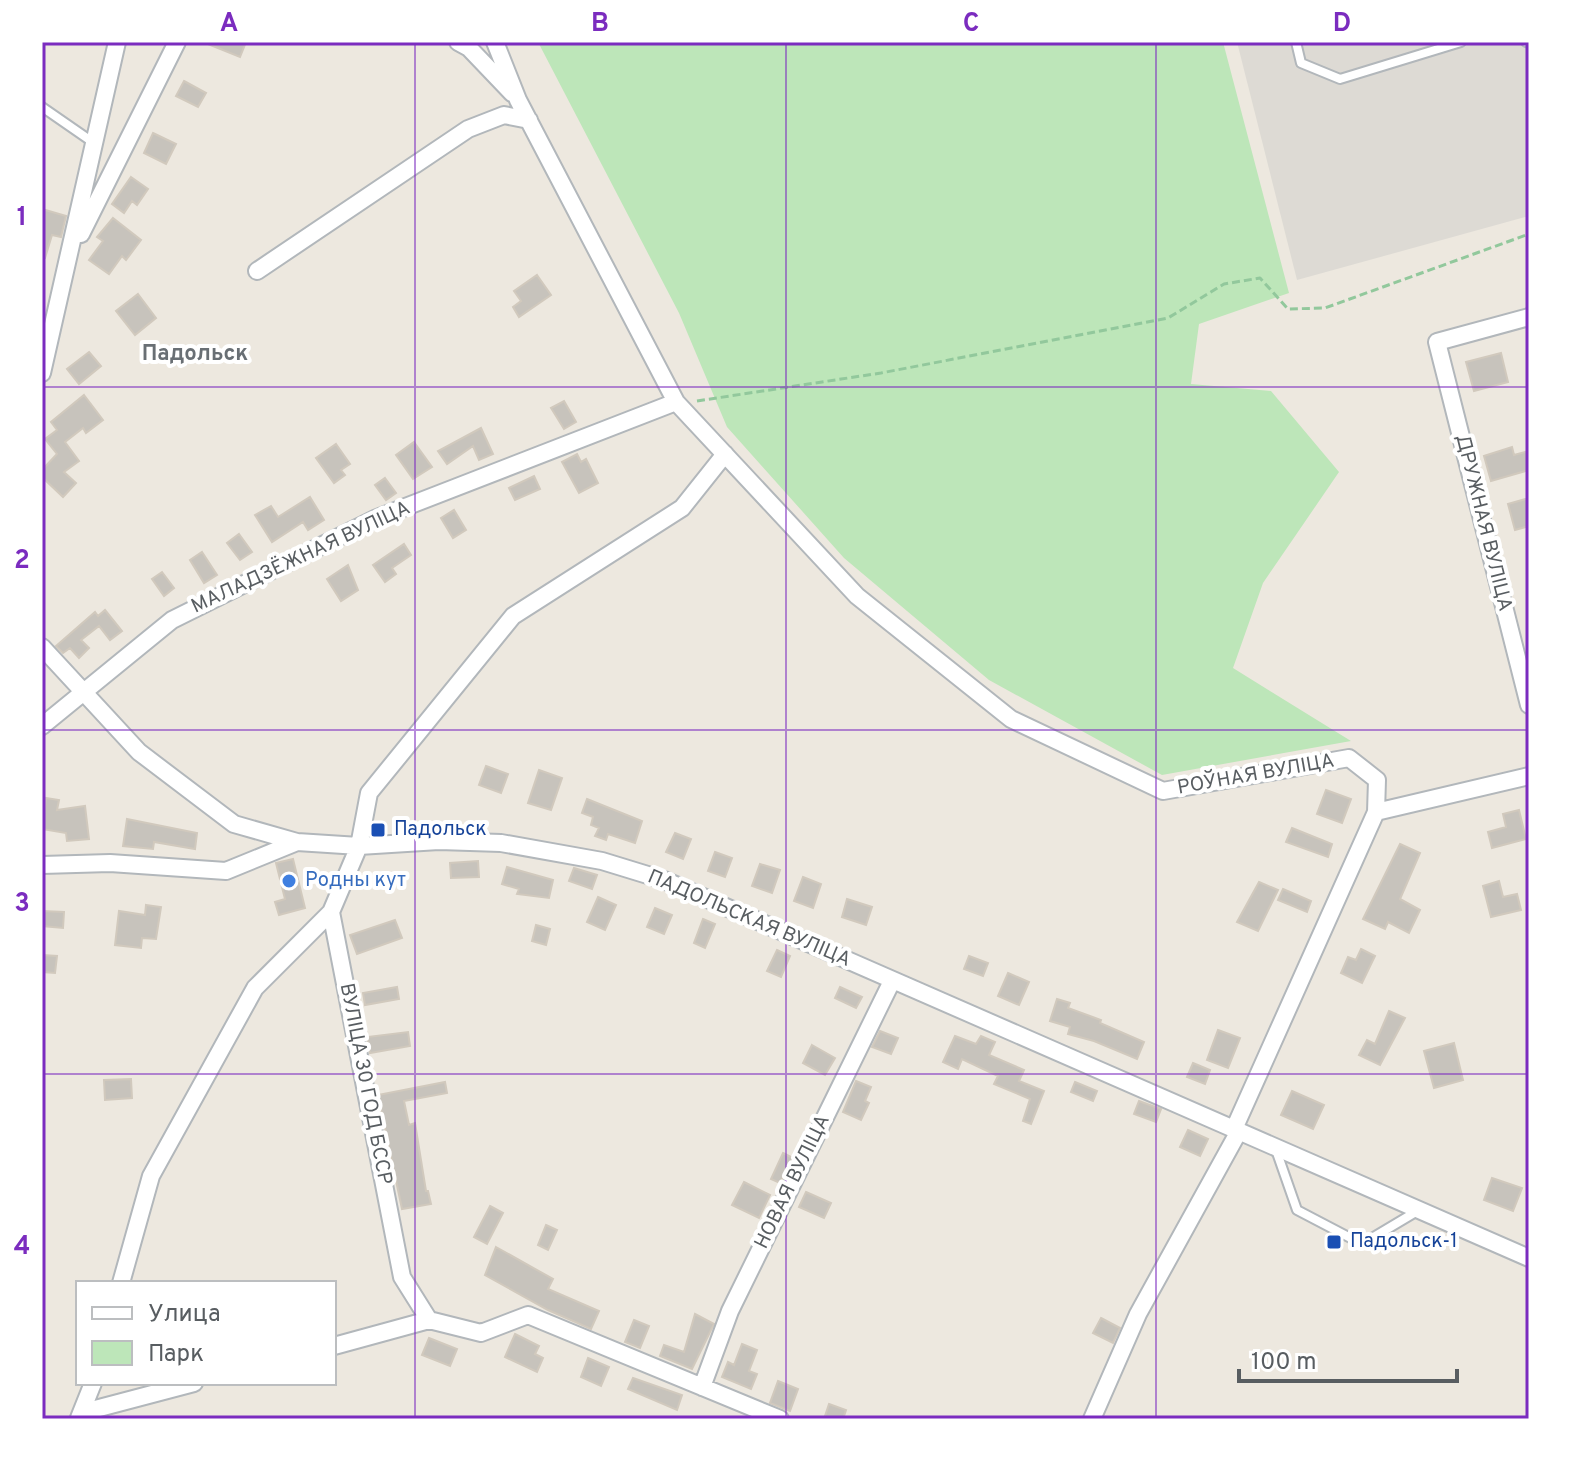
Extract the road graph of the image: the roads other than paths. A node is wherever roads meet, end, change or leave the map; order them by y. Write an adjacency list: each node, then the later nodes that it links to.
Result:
1 (117, 42): 10 (street)
2 (177, 42): 11 (street)
3 (458, 42): 7 (street)
4 (495, 42): 7 (street)
5 (1296, 42): 6 (lane)
6 (1461, 42)
7 (518, 100): 9 (street)
8 (42, 107): 10 (lane)
9 (529, 120): 12 (street); 15 (street)
10 (95, 143): 11 (street)
11 (70, 255): 14 (street)
12 (257, 271)
13 (1529, 317): 19 (street, ДРУЖНАЯ ВУЛІЦА)
14 (42, 373)
15 (676, 402): 16 (street); 18 (street, МАЛАДЗЁЖНАЯ ВУЛІЦА)
16 (725, 454): 22 (street, РОЎНАЯ ВУЛІЦА); 24 (street)
17 (42, 647): 18 (street)
18 (84, 694): 20 (street, МАЛАДЗЁЖНАЯ ВУЛІЦА); 23 (street)
19 (1529, 705)
20 (42, 726)
21 (1529, 776): 22 (street)
22 (1376, 812): 28 (street)
23 (297, 842): 24 (street, ПАДОЛЬСКАЯ ВУЛІЦА); 25 (street, ПАДОЛЬСКАЯ ВУЛІЦА)
24 (359, 846): 26 (street); 27 (street, ПАДОЛЬСКАЯ ВУЛІЦА)
25 (42, 865)
26 (331, 912): 32 (street); 33 (street, ВУЛІЦА 30 ГОД БССР)
27 (892, 981): 28 (street, ПАДОЛЬСКАЯ ВУЛІЦА); 37 (street, НОВАЯ ВУЛІЦА)
28 (1237, 1130): 29 (street, ПАДОЛЬСКАЯ ВУЛІЦА); 40 (street)
29 (1275, 1146): 30 (street, ПАДОЛЬСКАЯ ВУЛІЦА); 30 (lane)
30 (1419, 1210): 31 (street, ПАДОЛЬСКАЯ ВУЛІЦА)
31 (1529, 1258)
32 (122, 1281)
33 (429, 1320): 34 (street); 37 (street)
34 (336, 1345)
35 (92, 1385): 38 (street)
36 (187, 1385): 38 (street)
37 (702, 1387): 39 (street)
38 (81, 1416)
39 (780, 1419)
40 (1092, 1419)

